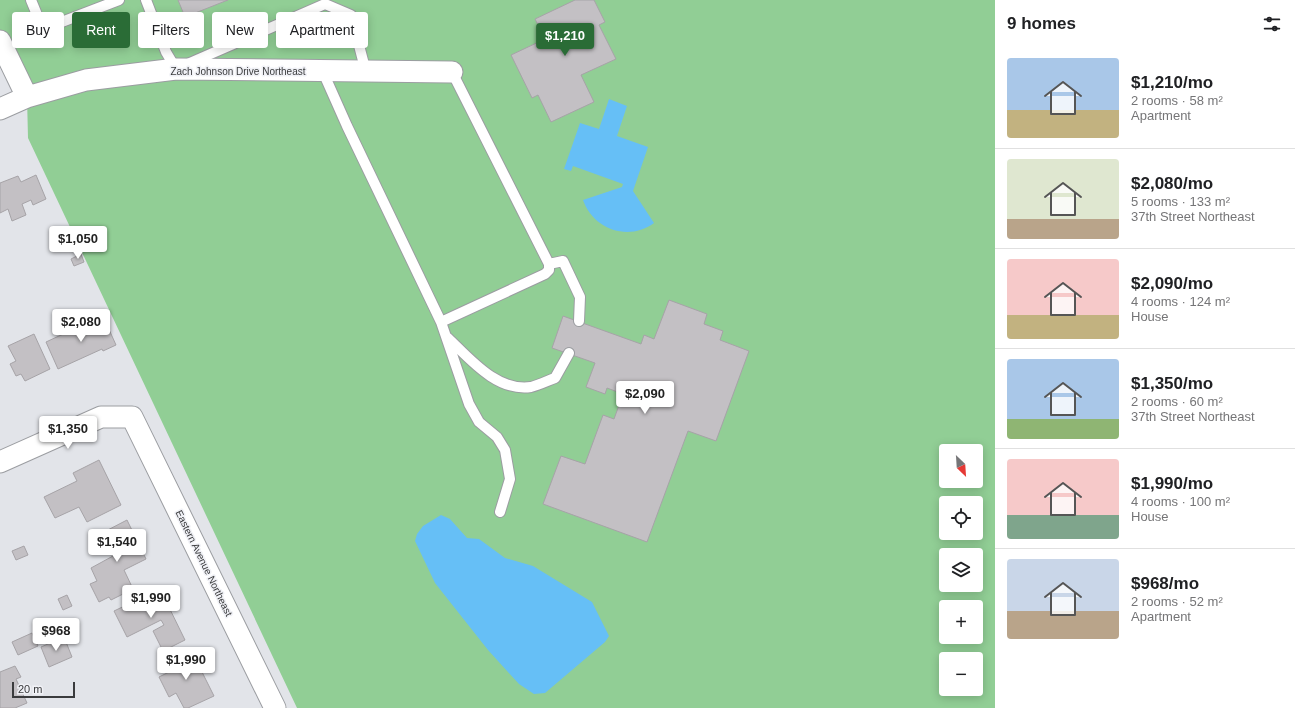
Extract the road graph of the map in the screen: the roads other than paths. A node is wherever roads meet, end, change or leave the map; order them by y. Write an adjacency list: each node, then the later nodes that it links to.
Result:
1 (31, 0): 2 (lane)
2 (119, 0)
3 (146, 0): 5 (lane)
4 (0, 41): 9 (street)
5 (176, 70): 6 (street, Zach Johnson Drive Northeast); 7 (lane); 9 (street, Zach Johnson Drive Northeast)
6 (323, 72): 7 (street, Zach Johnson Drive Northeast); 12 (lane)
7 (366, 72): 8 (street, Zach Johnson Drive Northeast)
8 (452, 72): 11 (lane)
9 (27, 97): 10 (street, Zach Johnson Drive Northeast)
10 (0, 109)
11 (549, 264): 12 (lane); 13 (lane)
12 (441, 322): 14 (lane)
13 (579, 322)
14 (447, 336): 15 (lane); 17 (lane)
15 (569, 353)
16 (0, 462): 18 (street, Eastern Avenue Northeast)
17 (500, 512)
18 (275, 708)

